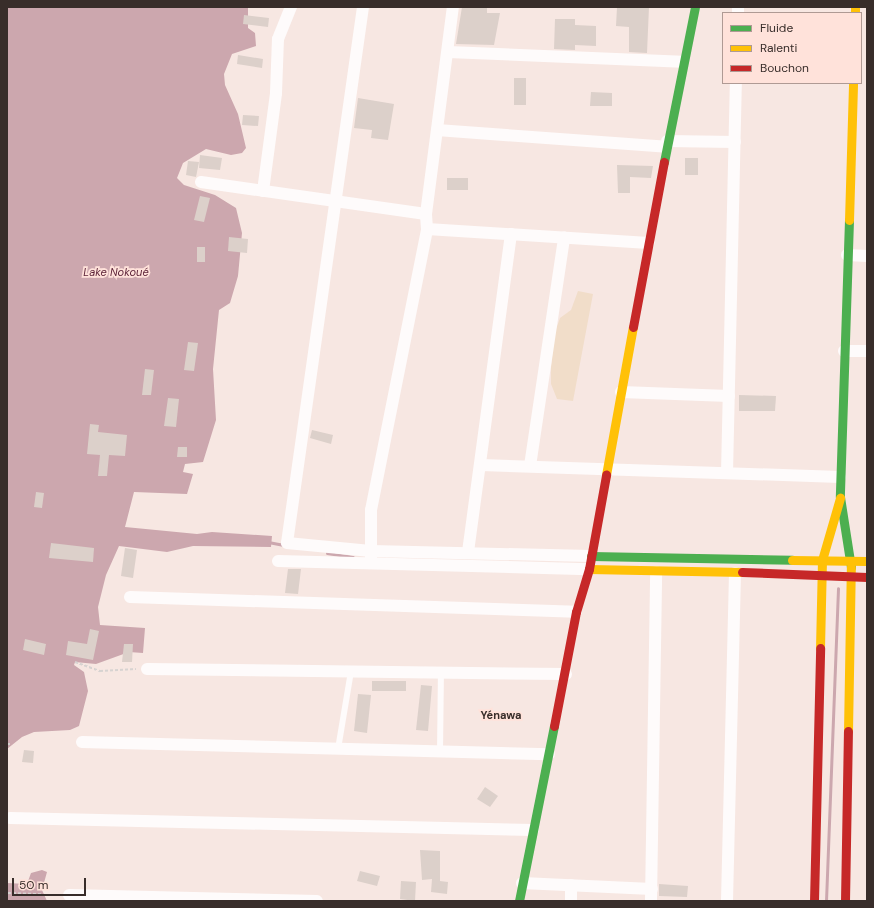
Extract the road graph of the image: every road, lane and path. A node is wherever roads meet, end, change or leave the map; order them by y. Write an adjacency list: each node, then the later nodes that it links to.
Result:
1 (290, 7): 13 (street)
2 (363, 7): 14 (street)
3 (453, 7): 5 (street)
4 (695, 7): 6 (street)
5 (448, 52): 6 (street); 9 (street)
6 (682, 62): 11 (street)
7 (736, 84): 10 (street)
8 (852, 84): 20 (street)
9 (437, 130): 11 (street); 15 (street)
10 (734, 142): 11 (street); 25 (street)
11 (667, 144): 19 (street)
12 (201, 182): 13 (street)
13 (263, 190): 14 (street)
14 (337, 201): 15 (street); 34 (street)
15 (426, 214): 16 (street)
16 (427, 229): 17 (street); 34 (street)
17 (511, 234): 18 (street); 26 (street)
18 (564, 238): 19 (street); 27 (street)
19 (649, 243): 24 (street)
20 (847, 255): 21 (street); 22 (street)
21 (867, 256)
22 (844, 351): 23 (street); 30 (street)
23 (867, 351)
24 (621, 392): 25 (street); 28 (street)
25 (729, 396): 29 (street)
26 (481, 465): 27 (street); 32 (street)
27 (530, 466): 28 (street)
28 (607, 468): 29 (street); 33 (street)
29 (727, 472): 30 (street)
30 (840, 477): 31 (street)
31 (840, 497): 35 (street); 36 (street)
32 (468, 552): 33 (street); 34 (street)
33 (591, 556): 35 (street); 39 (street)
34 (371, 557): 37 (street); 39 (street)
35 (822, 560): 36 (street); 42 (street)
36 (851, 560): 38 (street); 43 (street)
37 (278, 561)
38 (867, 561)
39 (588, 570): 40 (street); 46 (street)
40 (656, 572): 41 (street); 60 (street)
41 (735, 573): 42 (street); 68 (street)
42 (822, 574): 43 (street); 69 (street)
43 (851, 577): 44 (street); 70 (street)
44 (867, 578)
45 (130, 597): 46 (street)
46 (576, 612): 51 (street)
47 (75, 662): 48 (path)
48 (147, 669): 49 (street)
49 (351, 671): 50 (street); 53 (lane)
50 (441, 672): 51 (street); 54 (lane)
51 (566, 674): 55 (street)
52 (82, 742): 53 (street)
53 (338, 748): 54 (street)
54 (440, 751): 55 (street)
55 (549, 754): 57 (street)
56 (10, 818): 57 (street)
57 (533, 830): 58 (street)
58 (522, 883): 59 (street); 65 (street)
59 (571, 885): 60 (street); 66 (street)
60 (652, 889): 67 (street)
61 (8, 893): 62 (path)
62 (43, 894)
63 (69, 895): 64 (street)
64 (317, 901)
65 (519, 901)
66 (571, 901)
67 (651, 901)
68 (727, 901)
69 (814, 901)
70 (845, 901)

